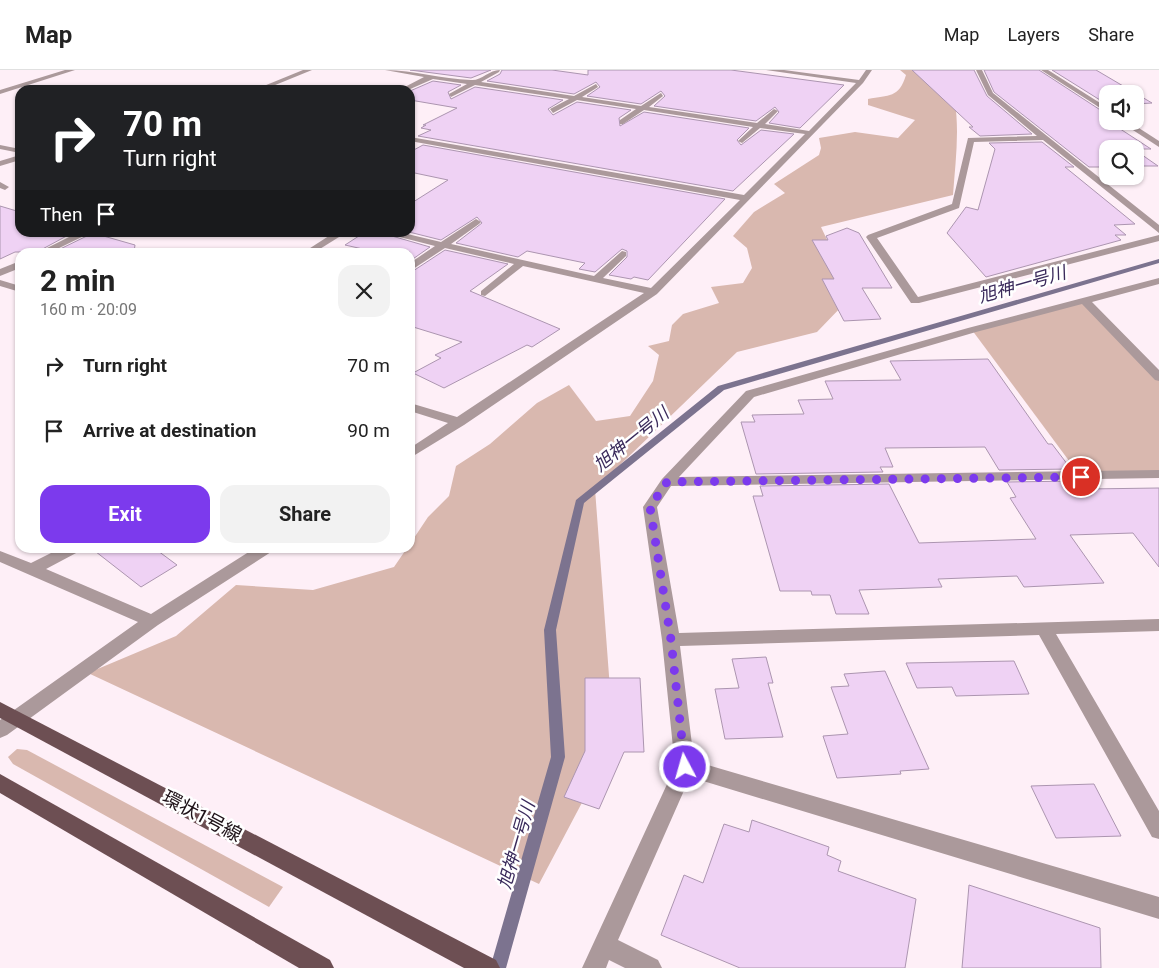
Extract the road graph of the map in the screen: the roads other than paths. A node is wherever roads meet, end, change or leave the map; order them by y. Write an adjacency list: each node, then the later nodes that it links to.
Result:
1 (72, 70): 14 (street)
2 (302, 70): 3 (street)
3 (308, 70): 15 (street)
4 (388, 70): 11 (street)
5 (446, 70): 11 (street)
6 (769, 70): 12 (street)
7 (868, 70): 12 (street)
8 (979, 70): 31 (street)
9 (1044, 70): 23 (street)
10 (497, 71): 13 (street)
11 (432, 77): 13 (street); 16 (street)
12 (861, 82): 30 (street)
13 (474, 83): 20 (street); 22 (street)
14 (23, 85)
15 (270, 85)
16 (414, 85)
17 (596, 86): 22 (street)
18 (15, 87): 19 (street)
19 (0, 92)
20 (451, 95)
21 (661, 95): 24 (street)
22 (575, 98): 24 (street); 25 (street)
23 (1099, 105)
24 (642, 108): 27 (street); 28 (street)
25 (553, 111)
26 (774, 111): 28 (street)
27 (622, 122)
28 (758, 125): 30 (street); 33 (street)
29 (1136, 130): 34 (street)
30 (810, 133): 39 (street)
31 (1043, 138): 41 (street); 45 (street)
32 (415, 140): 39 (street)
33 (742, 141)
34 (1159, 145)
35 (0, 147): 36 (street)
36 (15, 150)
37 (15, 159): 38 (street)
38 (0, 164)
39 (746, 198): 58 (street)
40 (476, 222): 46 (street)
41 (1159, 230)
42 (77, 237): 47 (street)
43 (334, 237): 48 (street)
44 (406, 237): 46 (street)
45 (1159, 238)
46 (442, 245): 50 (street); 51 (street)
47 (53, 248)
48 (316, 248)
49 (622, 254): 54 (street)
50 (520, 263): 54 (street); 59 (street)
51 (415, 264)
52 (15, 266): 53 (street)
53 (0, 273)
54 (596, 280): 58 (street)
55 (1159, 281): 60 (street)
56 (0, 283): 57 (street)
57 (15, 288)
58 (652, 292): 63 (street)
59 (485, 293)
60 (1084, 300): 61 (street); 66 (street)
61 (1159, 377)
62 (415, 409): 63 (street)
63 (459, 422): 64 (street)
64 (415, 451)
65 (1159, 474): 66 (street)
66 (667, 482): 74 (street)
67 (63, 553): 70 (street)
68 (258, 553): 71 (street)
69 (0, 556): 70 (street)
70 (33, 569): 71 (street)
71 (152, 622): 75 (street)
72 (1159, 625): 73 (street)
73 (1044, 628): 74 (street); 79 (street)
74 (671, 640): 77 (street)
75 (8, 713): 76 (street); 83 (main road, 環状1号線)
76 (0, 730)
77 (685, 767): 80 (street); 81 (street)
78 (0, 783): 82 (main road)
79 (1159, 830)
80 (1159, 908)
81 (605, 946): 84 (street); 85 (street)
82 (322, 968)
83 (488, 968)
84 (594, 968)
85 (650, 968)

